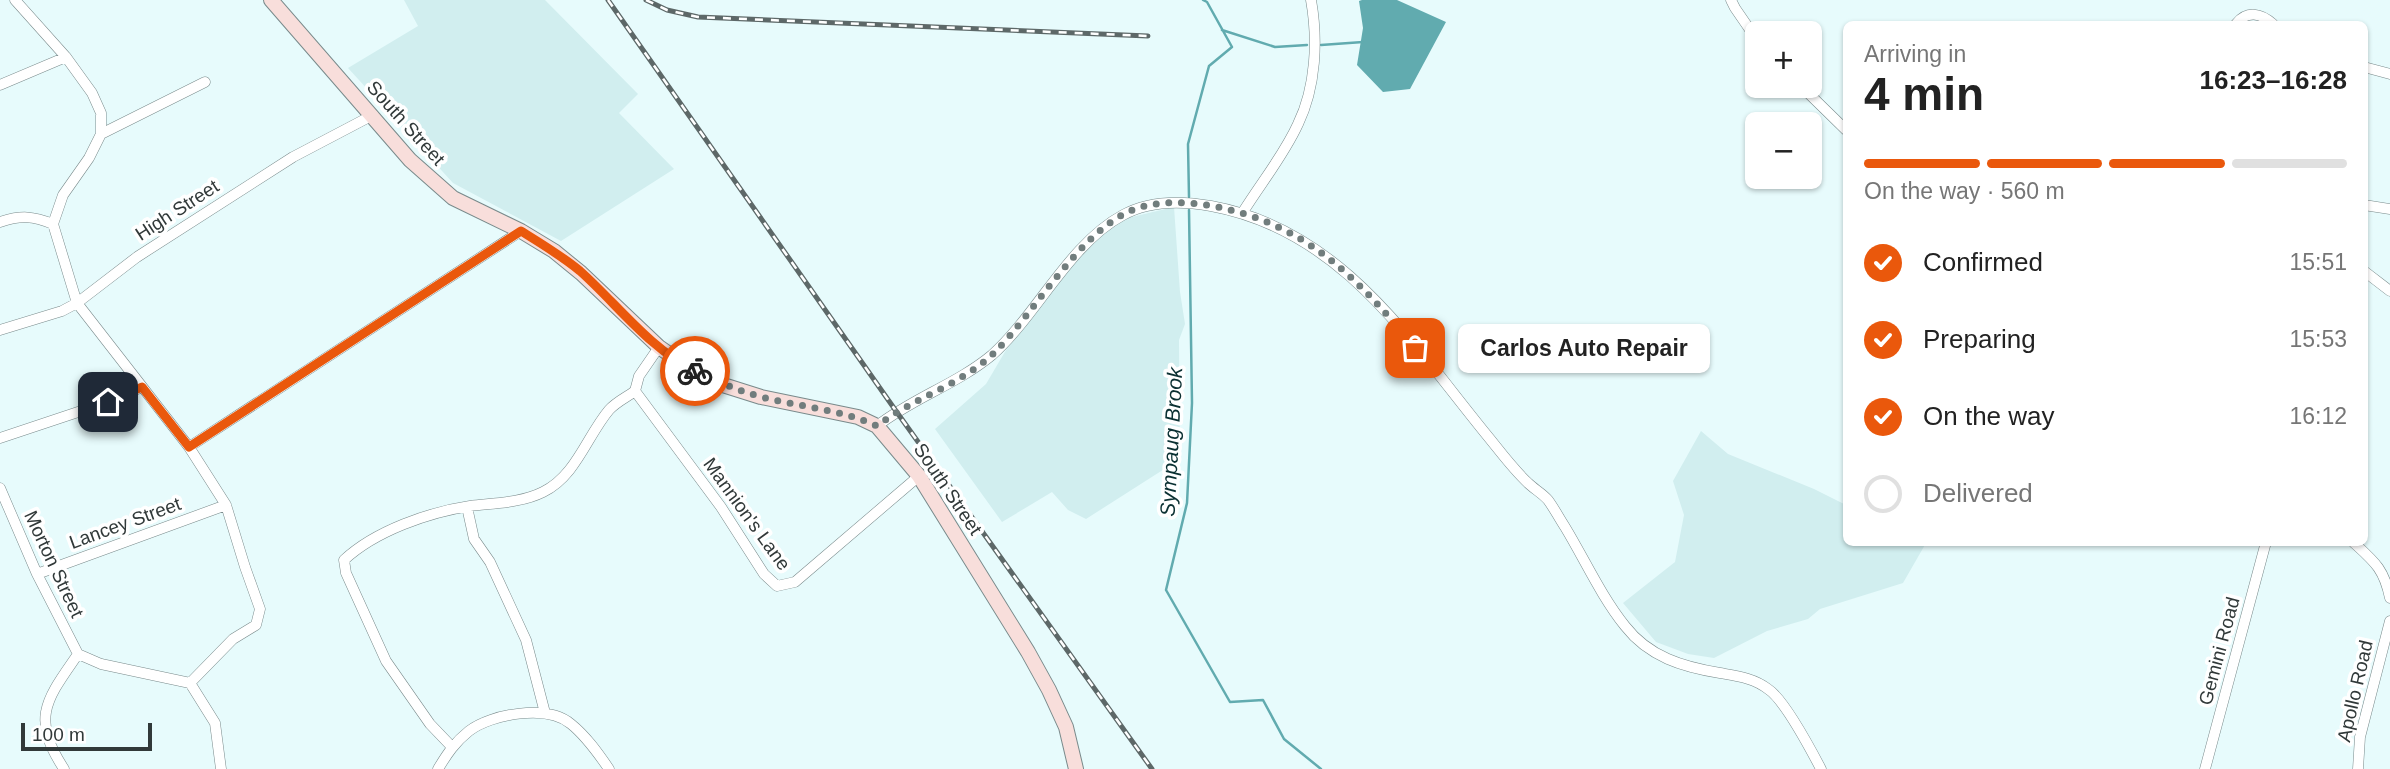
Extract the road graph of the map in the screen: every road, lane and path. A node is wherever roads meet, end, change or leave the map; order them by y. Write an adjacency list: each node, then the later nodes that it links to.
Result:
1 (15, 0): 8 (street)
2 (271, 0): 14 (main road, South Street)
3 (1311, 0): 19 (street)
4 (1731, 0): 7 (street)
5 (2238, 21): 6 (street)
6 (2270, 21)
7 (1745, 23)
8 (66, 57): 12 (street); 16 (street)
9 (2368, 68): 10 (street)
10 (2390, 74)
11 (205, 82): 16 (street)
12 (0, 85)
13 (1813, 98): 15 (street)
14 (373, 115): 22 (main road, South Street); 25 (street, High Street)
15 (1843, 127)
16 (102, 134): 21 (street)
17 (2368, 206): 18 (street)
18 (2390, 209)
19 (1243, 212): 30 (street); 51 (street)
20 (0, 222): 21 (street)
21 (53, 224): 25 (street)
22 (521, 231): 27 (main road, South Street); 32 (street)
23 (2368, 274): 24 (street)
24 (2390, 291)
25 (77, 303): 26 (street, High Street); 28 (street)
26 (0, 330)
27 (659, 346): 29 (street); 30 (main road, South Street)
28 (142, 387): 31 (street); 32 (street)
29 (635, 391): 33 (street, Mannion's Lane); 36 (street)
30 (877, 426): 33 (main road, South Street)
31 (0, 438)
32 (189, 447): 35 (street)
33 (919, 476): 50 (main road, South Street)
34 (0, 488): 39 (street, Morton Street)
35 (226, 505): 39 (street, Lancey Street); 43 (street)
36 (467, 507): 44 (street); 45 (street)
37 (2265, 546): 52 (street, Gemini Road)
38 (2357, 546): 40 (street)
39 (37, 574): 42 (street, Morton Street)
40 (2390, 598)
41 (2390, 621): 53 (street, Apollo Road)
42 (78, 654): 43 (street); 46 (street)
43 (190, 684): 47 (street)
44 (545, 713): 45 (street); 49 (street)
45 (452, 747): 48 (street)
46 (64, 769)
47 (221, 769)
48 (438, 769)
49 (610, 769)
50 (1076, 769)
51 (1821, 769)
52 (2205, 769)
53 (2358, 769)

